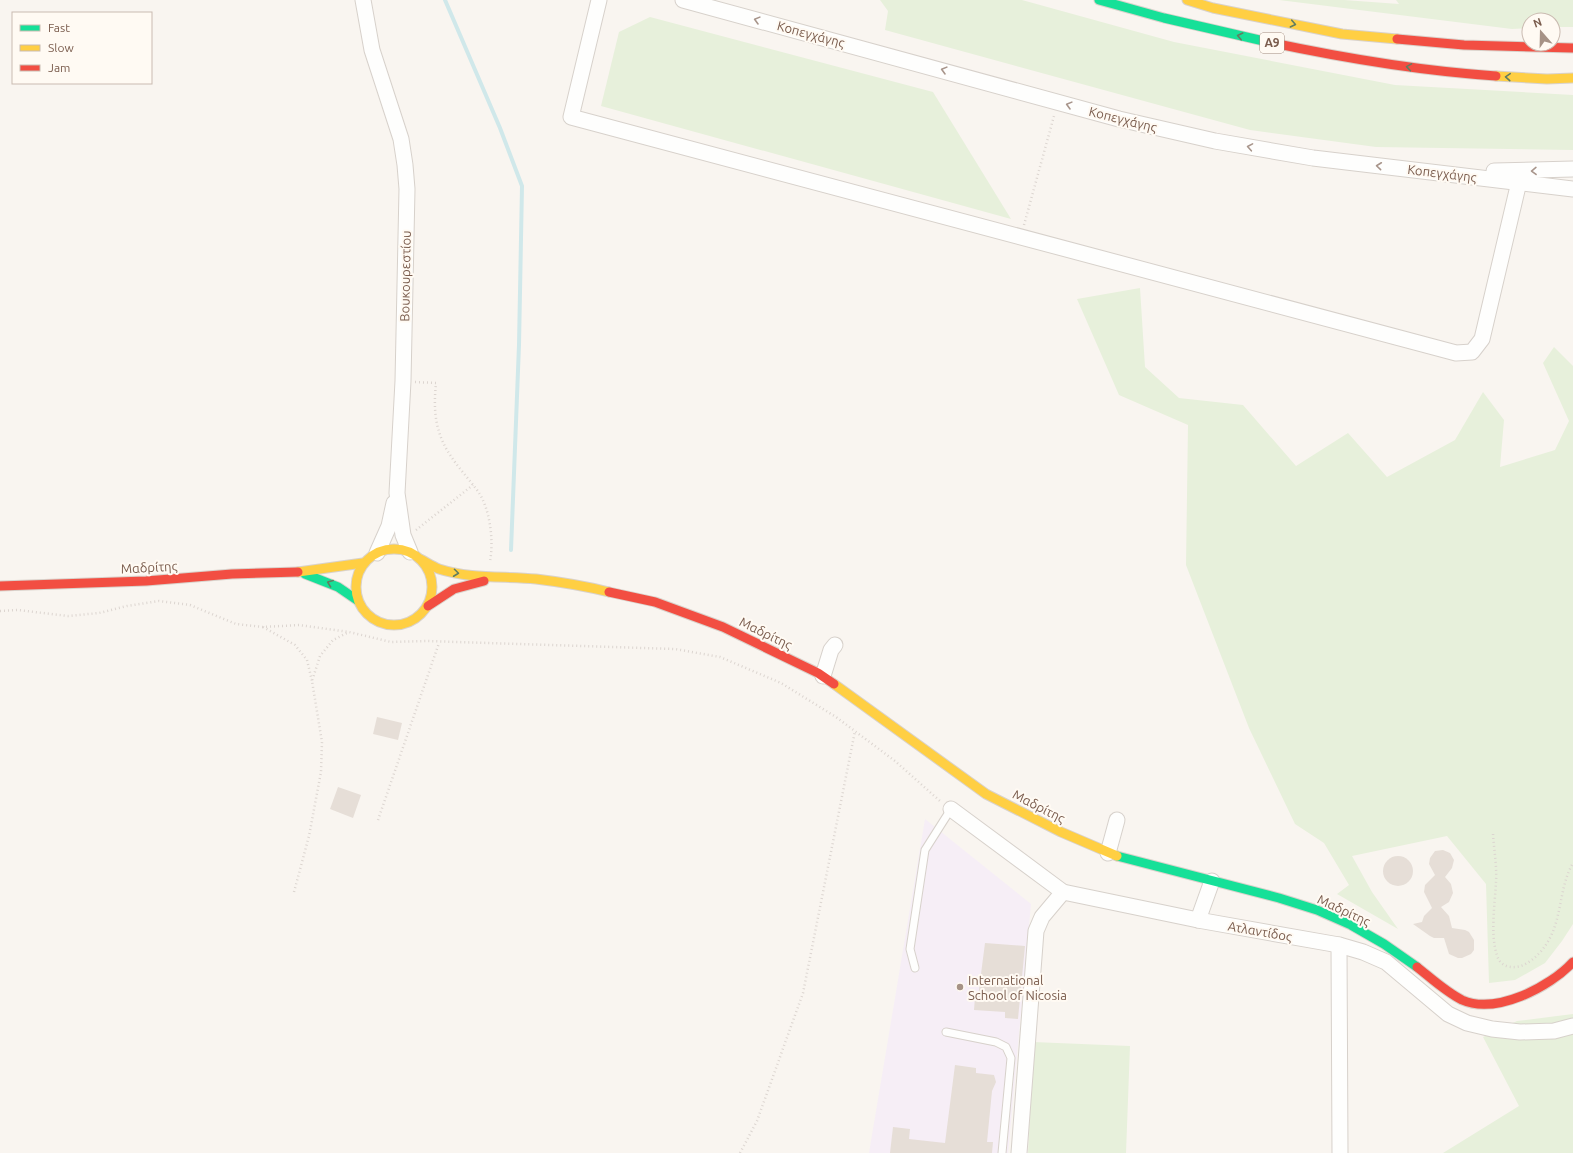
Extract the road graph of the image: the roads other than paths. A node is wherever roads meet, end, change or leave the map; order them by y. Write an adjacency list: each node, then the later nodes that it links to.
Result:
1 (599, 0): 16 (street)
2 (683, 0): 15 (street, Κοπεγχάγης, one-way to 2)
3 (1099, 0): 12 (main road, A9, one-way to 3)
4 (1187, 0): 8 (main road, A9, one-way to 8)
5 (363, 2): 18 (street, Βουκουρεστίου)
6 (1573, 44): 7 (main road)
7 (1561, 45)
8 (1521, 46)
9 (1561, 48): 10 (main road, A9)
10 (1573, 48)
11 (1573, 78): 12 (main road, A9)
12 (1547, 79): 13 (main road)
13 (1573, 82)
14 (1573, 169): 15 (street, one-way to 15)
15 (1417, 170): 16 (street, Κοπεγχάγης)
16 (1520, 182): 17 (street, Κοπεγχάγης)
17 (1573, 189)
18 (397, 493): 19 (street); 20 (street, Βουκουρεστίου)
19 (377, 553): 20 (main road); 21 (main road)
20 (415, 555): 23 (main road, Μαδρίτης, one-way to 23); 26 (main road)
21 (363, 563): 22 (main road, Μαδρίτης); 25 (main road)
22 (299, 572): 24 (main road, Μαδρίτης); 25 (main road, Μαδρίτης, one-way to 22)
23 (500, 578): 26 (main road, Μαδρίτης); 28 (main road, Μαδρίτης)
24 (0, 586)
25 (357, 600): 26 (main road)
26 (428, 606)
27 (835, 645): 28 (street)
28 (822, 676): 31 (main road, Μαδρίτης)
29 (950, 809): 33 (street, Ατλαντίδος); 37 (lane)
30 (1117, 820): 31 (street)
31 (1108, 853): 32 (main road, Μαδρίτης)
32 (1212, 881): 34 (street); 36 (main road, Μαδρίτης)
33 (1063, 892): 34 (street, Ατλαντίδος); 41 (street)
34 (1198, 920): 35 (street, Ατλαντίδος)
35 (1339, 945): 38 (street, Ατλαντίδος); 42 (street)
36 (1573, 962)
37 (915, 968)
38 (1573, 1026)
39 (946, 1032): 40 (lane)
40 (1002, 1153)
41 (1019, 1153)
42 (1340, 1153)

